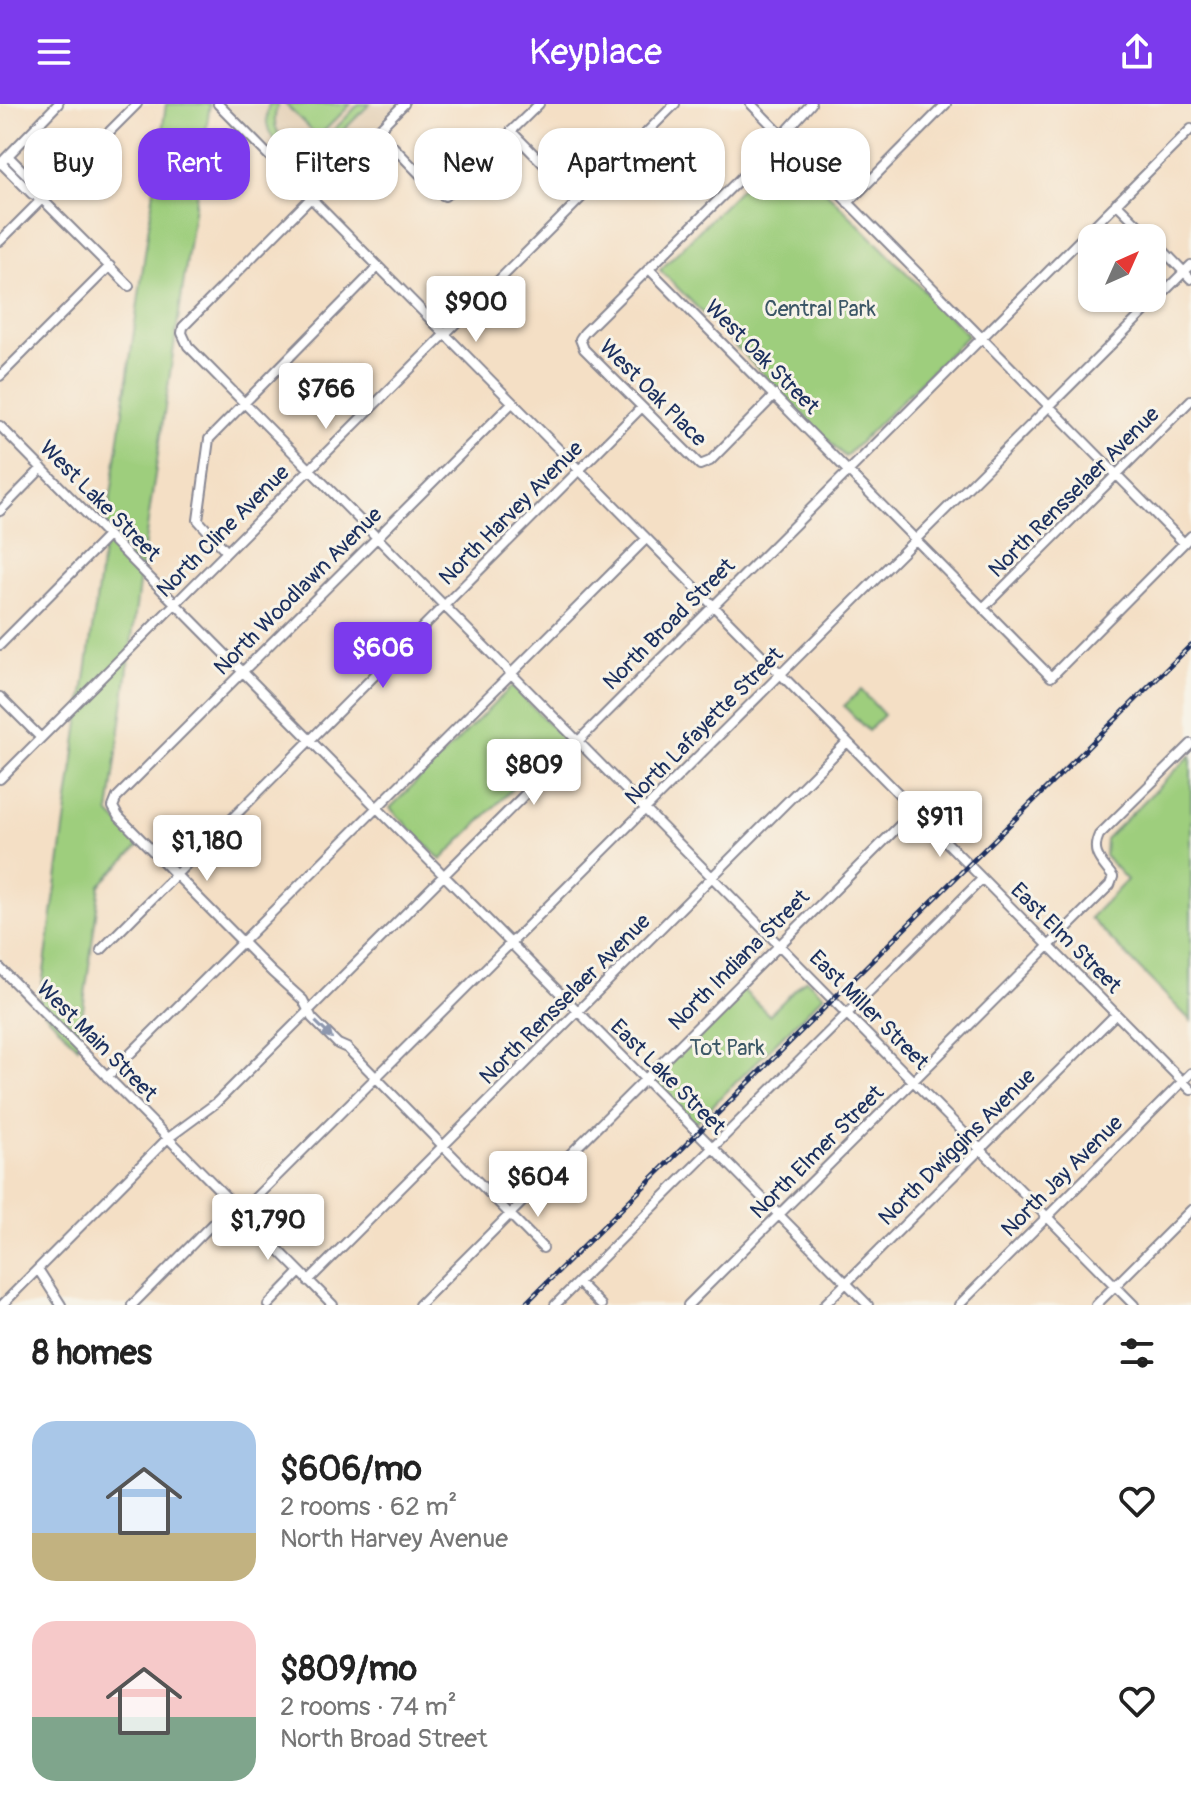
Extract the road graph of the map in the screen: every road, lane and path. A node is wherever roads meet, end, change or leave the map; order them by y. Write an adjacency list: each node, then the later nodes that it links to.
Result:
1 (58, 104): 21 (street)
2 (137, 104): 10 (street)
3 (218, 104): 19 (street, East Elm Street)
4 (404, 104): 11 (street)
5 (539, 104): 12 (street)
6 (675, 104): 13 (street, North Cline Avenue)
7 (751, 104): 14 (street)
8 (811, 104): 15 (street)
9 (946, 104): 31 (street)
10 (113, 128)
11 (381, 128)
12 (514, 128)
13 (651, 128)
14 (774, 128)
15 (789, 128)
16 (1191, 129): 32 (street, North Broad Street)
17 (522, 142): 20 (street)
18 (398, 152): 22 (street)
19 (266, 153)
20 (538, 158)
21 (3, 161): 24 (street)
22 (414, 168)
23 (741, 177): 38 (street)
24 (24, 185)
25 (41, 200): 34 (street)
26 (43, 200): 36 (street)
27 (310, 200): 46 (street, East Miller Street)
28 (312, 200): 37 (street, East Elm Street)
29 (579, 200): 41 (street, North Cline Avenue)
30 (845, 200): 31 (street)
31 (848, 203): 42 (street)
32 (1116, 203): 33 (street); 42 (street, North Broad Street)
33 (1136, 224)
34 (0, 241)
35 (1166, 252): 39 (street)
36 (110, 266): 40 (street); 43 (street)
37 (378, 267): 41 (street, East Elm Street); 46 (street)
38 (649, 269): 44 (street, West Oak Street); 48 (street, West Oak Place)
39 (1189, 272): 49 (street, North Lafayette Street)
40 (129, 286)
41 (444, 335): 47 (street, East Elm Street); 52 (street, North Cline Avenue)
42 (981, 338): 49 (street); 54 (street, North Broad Street)
43 (0, 376)
44 (775, 395): 48 (street, West Oak Place); 54 (street, West Oak Street)
45 (1191, 400): 55 (street, North Rensselaer Avenue)
46 (243, 403): 52 (street, East Miller Street); 62 (street)
47 (512, 403): 53 (street, East Elm Street); 58 (street, North Woodlawn Avenue)
48 (642, 407): 53 (street, North Harvey Avenue)
49 (1050, 407): 55 (street); 61 (street, North Lafayette Street)
50 (0, 426): 51 (street, West Lake Street)
51 (42, 468): 56 (street); 57 (street, West Lake Street)
52 (310, 469): 58 (street, East Miller Street); 62 (street, North Cline Avenue)
53 (579, 470): 59 (street, East Elm Street); 64 (street, North Harvey Avenue)
54 (847, 471): 61 (street, West Oak Street); 65 (street, North Broad Street)
55 (1117, 475): 60 (street); 66 (street, North Rensselaer Avenue)
56 (0, 511)
57 (108, 536): 63 (street, West Lake Street); 67 (street)
58 (377, 537): 64 (street, East Miller Street); 68 (street, North Woodlawn Avenue)
59 (646, 539): 65 (street, East Elm Street); 69 (street)
60 (1188, 539): 66 (street, West Oak Street)
61 (915, 541): 66 (street, West Oak Street); 70 (street, North Lafayette Street)
62 (227, 552): 63 (street, North Cline Avenue)
63 (176, 603): 68 (street, West Lake Street); 72 (street, North Cline Avenue)
64 (445, 605): 69 (street, East Miller Street); 73 (street, North Harvey Avenue)
65 (712, 606): 70 (street, East Elm Street); 74 (street, North Broad Street)
66 (983, 608)
67 (0, 645)
68 (243, 672): 73 (street, West Lake Street); 81 (street, North Woodlawn Avenue)
69 (512, 673): 74 (street, East Miller Street); 78 (street)
70 (781, 675): 75 (street, East Elm Street); 79 (street, North Lafayette Street)
71 (0, 697): 72 (street)
72 (41, 738): 77 (street, North Cline Avenue)
73 (310, 740): 78 (street, West Lake Street); 81 (street, North Harvey Avenue)
74 (578, 740): 79 (street, East Miller Street); 82 (street, North Broad Street)
75 (847, 742): 80 (street, East Elm Street); 83 (street, North Rensselaer Avenue)
76 (1191, 744): 88 (street, North Elmer Street)
77 (0, 779)
78 (378, 809): 82 (street, West Lake Street); 85 (street)
79 (646, 809): 83 (street, East Miller Street); 86 (street, North Lafayette Street)
80 (915, 810): 84 (street, East Elm Street); 87 (street, North Indiana Street)
81 (176, 874): 85 (street); 89 (street, North Harvey Avenue)
82 (444, 875): 86 (street, East Lake Street); 91 (street, North Broad Street)
83 (713, 877): 87 (street, East Miller Street); 92 (street, North Rensselaer Avenue)
84 (982, 879): 88 (street, East Elm Street); 93 (street)
85 (243, 943): 91 (street); 96 (street)
86 (511, 944): 92 (street, East Lake Street); 97 (street, North Lafayette Street)
87 (780, 945): 93 (street, East Miller Street); 98 (street, North Indiana Street)
88 (1048, 946): 94 (street, East Elm Street); 99 (street, North Elmer Street)
89 (101, 950)
90 (1, 971): 96 (street, West Main Street)
91 (309, 1011): 97 (street, one-way to 97); 102 (street, North Broad Street)
92 (578, 1012): 98 (street, East Lake Street); 103 (street, North Rensselaer Avenue)
93 (847, 1013): 99 (street, East Miller Street); 104 (street)
94 (1116, 1014): 100 (street, East Elm Street); 105 (street, North Dwiggins Avenue)
95 (1191, 1073): 100 (street, North Jay Avenue)
96 (107, 1077): 102 (street, West Main Street)
97 (377, 1078): 103 (street); 108 (street, North Lafayette Street)
98 (645, 1080): 104 (street, East Lake Street); 109 (street, North Indiana Street)
99 (913, 1080): 105 (street, East Miller Street); 110 (street, North Elmer Street)
100 (1182, 1081): 101 (street, East Elm Street); 111 (street, North Jay Avenue)
101 (1191, 1090)
102 (167, 1139): 106 (street, West Main Street); 113 (street, North Broad Street)
103 (444, 1146): 109 (street); 115 (street, North Rensselaer Avenue)
104 (713, 1148): 110 (street, East Lake Street); 116 (street)
105 (981, 1148): 111 (street, East Miller Street); 117 (street, North Dwiggins Avenue)
106 (232, 1204): 108 (street, West Main Street); 121 (street)
107 (1191, 1210): 118 (street)
108 (241, 1212): 114 (street, West Main Street)
109 (510, 1213): 112 (street); 124 (street, North Indiana Street)
110 (779, 1215): 117 (street, East Lake Street); 127 (street, North Elmer Street)
111 (1048, 1216): 118 (street, East Miller Street); 130 (street, North Jay Avenue)
112 (543, 1248)
113 (38, 1269): 119 (street, North Broad Street); 120 (street)
114 (300, 1272): 115 (street, West Main Street); 122 (street)
115 (308, 1281): 123 (street, West Main Street)
116 (578, 1282): 125 (street); 126 (street)
117 (846, 1283): 128 (street, North Dwiggins Avenue); 129 (street, East Lake Street)
118 (1115, 1286): 131 (street); 132 (street, East Miller Street)
119 (2, 1305)
120 (61, 1305)
121 (132, 1305)
122 (268, 1305)
123 (333, 1305)
124 (419, 1305)
125 (555, 1305)
126 (601, 1305)
127 (688, 1305)
128 (824, 1305)
129 (868, 1305)
130 (959, 1305)
131 (1096, 1305)
132 (1134, 1305)

